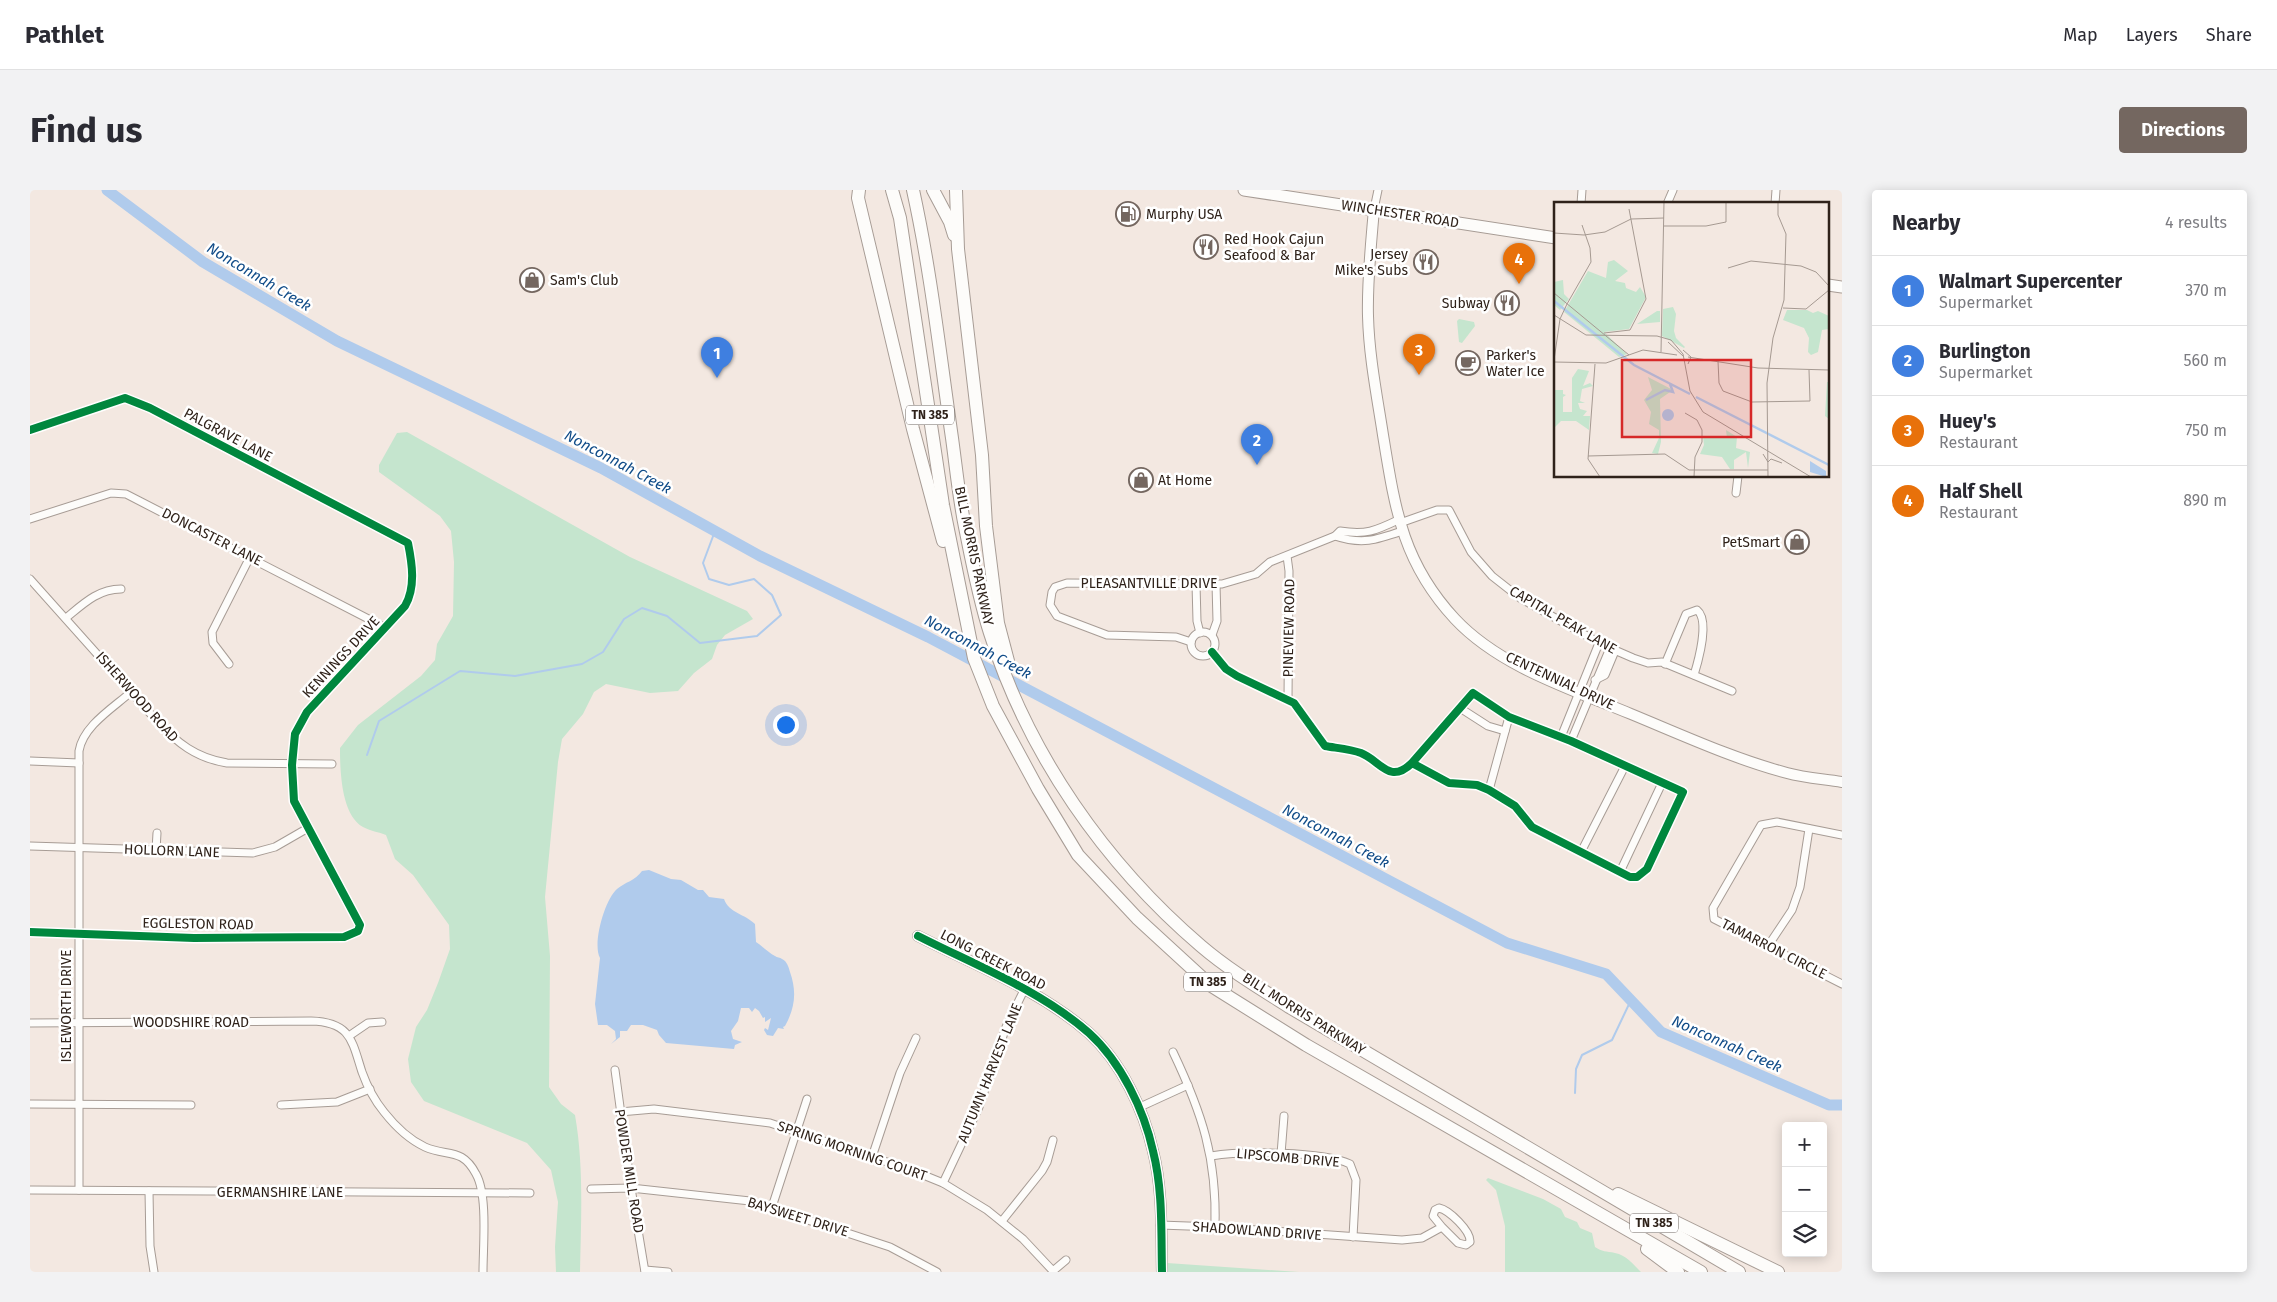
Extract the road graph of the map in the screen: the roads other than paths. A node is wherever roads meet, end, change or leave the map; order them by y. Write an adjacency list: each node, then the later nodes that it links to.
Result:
1 (849, 190): 12 (highway)
2 (859, 190): 12 (highway)
3 (892, 190): 28 (highway, BILL MORRIS PARKWAY / TN 385)
4 (913, 190): 46 (highway, BILL MORRIS PARKWAY / TN 385)
5 (933, 190): 14 (highway)
6 (956, 190): 14 (highway)
7 (1244, 190): 11 (main road, WINCHESTER ROAD)
8 (1378, 190): 11 (street, CENTENNIAL DRIVE)
9 (1672, 190): 10 (street)
10 (1668, 202)
11 (1374, 209): 13 (main road, WINCHESTER ROAD); 19 (street, CENTENNIAL DRIVE)
12 (864, 222): 28 (highway)
13 (1554, 238)
14 (958, 249): 46 (highway)
15 (30, 430): 21 (street, PALGRAVE LANE)
16 (1738, 478): 17 (street)
17 (1736, 493)
18 (30, 519): 23 (street, DONCASTER LANE)
19 (1400, 525): 20 (street, PLEASANTVILLE DRIVE); 20 (street); 34 (street, CAPITAL PEAK LANE); 42 (street, CENTENNIAL DRIVE)
20 (1335, 536): 22 (street, PLEASANTVILLE DRIVE)
21 (408, 543): 30 (street, KENNINGS DRIVE)
22 (1287, 556): 26 (street, PLEASANTVILLE DRIVE); 44 (street, PINEVIEW ROAD)
23 (250, 557): 30 (street, DONCASTER LANE); 37 (street)
24 (30, 579): 29 (street, ISHERWOOD ROAD)
25 (1196, 584): 26 (street, PLEASANTVILLE DRIVE); 31 (street); 33 (street, PLEASANTVILLE DRIVE)
26 (1216, 584): 32 (street)
27 (121, 589): 29 (street)
28 (963, 611): 108 (highway, BILL MORRIS PARKWAY / TN 385)
29 (66, 618): 41 (street, ISHERWOOD ROAD)
30 (386, 628): 55 (street, KENNINGS DRIVE)
31 (1200, 633): 32 (street); 33 (street)
32 (1212, 635): 36 (street)
33 (1191, 642): 36 (street)
34 (1599, 642): 35 (street, CAPITAL PEAK LANE); 42 (street)
35 (1612, 650): 38 (street, CAPITAL PEAK LANE); 43 (street)
36 (1212, 652): 44 (street)
37 (229, 664)
38 (1665, 664): 39 (street, CAPITAL PEAK LANE); 39 (street)
39 (1694, 675): 40 (street, CAPITAL PEAK LANE)
40 (1732, 691)
41 (131, 692): 52 (street, ISLEWORTH DRIVE); 55 (street, ISHERWOOD ROAD)
42 (1578, 692): 43 (street, CENTENNIAL DRIVE); 49 (street)
43 (1588, 696): 50 (street); 57 (street, CENTENNIAL DRIVE)
44 (1288, 700): 53 (street)
45 (1460, 708): 47 (street); 48 (street); 53 (street)
46 (1019, 710): 98 (highway, BILL MORRIS PARKWAY / TN 385)
47 (1509, 717): 48 (street); 49 (street)
48 (1505, 731): 59 (street)
49 (1561, 737): 50 (street)
50 (1571, 741): 56 (street)
51 (30, 761): 52 (street)
52 (79, 763): 65 (street, ISLEWORTH DRIVE)
53 (1412, 763): 59 (street)
54 (332, 764): 55 (street, ISHERWOOD ROAD)
55 (292, 765): 60 (street, KENNINGS DRIVE)
56 (1625, 766): 58 (street); 67 (street)
57 (1842, 782)
58 (1662, 783): 68 (street); 68 (street)
59 (1489, 790): 67 (street)
60 (308, 828): 66 (street, HOLLORN LANE); 69 (street, KENNINGS DRIVE)
61 (1810, 829): 63 (street, TAMARRON CIRCLE); 73 (street); 73 (street, TAMARRON CIRCLE)
62 (157, 833): 66 (street)
63 (1842, 835)
64 (30, 846): 65 (street, HOLLORN LANE)
65 (78, 848): 66 (street, HOLLORN LANE); 71 (street, ISLEWORTH DRIVE)
66 (156, 850)
67 (1581, 852): 68 (street)
68 (1620, 872)
69 (360, 926): 71 (street, EGGLESTON ROAD)
70 (30, 932): 71 (street, EGGLESTON ROAD)
71 (78, 933): 78 (street, ISLEWORTH DRIVE)
72 (918, 936): 75 (street, LONG CREEK ROAD)
73 (1768, 946): 74 (street, TAMARRON CIRCLE)
74 (1842, 984)
75 (1024, 990): 90 (street, LONG CREEK ROAD); 99 (street, AUTUMN HARVEST LANE)
76 (382, 1022): 79 (street)
77 (30, 1023): 78 (street, WOODSHIRE ROAD)
78 (79, 1023): 79 (street, WOODSHIRE ROAD); 87 (street, ISLEWORTH DRIVE)
79 (349, 1036): 84 (street)
80 (916, 1038): 97 (street)
81 (1173, 1052): 83 (street)
82 (615, 1070): 91 (street, POWDER MILL ROAD)
83 (1188, 1085): 90 (street); 96 (street)
84 (370, 1089): 89 (street); 105 (street)
85 (808, 1099): 93 (street)
86 (30, 1104): 87 (street)
87 (79, 1104): 88 (street); 103 (street, ISLEWORTH DRIVE)
88 (191, 1105)
89 (281, 1105)
90 (1140, 1108): 110 (street, LONG CREEK ROAD)
91 (620, 1112): 93 (street, SPRING MORNING COURT); 100 (street, POWDER MILL ROAD)
92 (1284, 1116): 95 (street)
93 (796, 1131): 97 (street, SPRING MORNING COURT); 107 (street)
94 (1053, 1140): 109 (street)
95 (1282, 1154): 96 (street, LIPSCOMB DRIVE); 113 (street, LIPSCOMB DRIVE)
96 (1211, 1156): 111 (street)
97 (872, 1157): 99 (street, SPRING MORNING COURT)
98 (1571, 1172): 124 (highway, BILL MORRIS PARKWAY / TN 385); 125 (highway)
99 (943, 1183): 109 (street, SPRING MORNING COURT)
100 (631, 1188): 101 (street, BAYSWEET DRIVE); 107 (street, BAYSWEET DRIVE); 115 (street, POWDER MILL ROAD)
101 (591, 1189)
102 (30, 1190): 103 (street, GERMANSHIRE LANE)
103 (79, 1190): 104 (street, GERMANSHIRE LANE)
104 (149, 1191): 105 (street, GERMANSHIRE LANE); 117 (street)
105 (483, 1193): 106 (street, GERMANSHIRE LANE); 118 (street)
106 (530, 1193)
107 (772, 1207): 120 (street, BAYSWEET DRIVE)
108 (1600, 1215): 122 (highway); 123 (highway, BILL MORRIS PARKWAY / TN 385)
109 (1002, 1221): 116 (street, SPRING MORNING COURT)
110 (1160, 1225): 111 (street, SHADOWLAND DRIVE); 121 (street, LONG CREEK ROAD)
111 (1215, 1227): 113 (street, SHADOWLAND DRIVE)
112 (1442, 1227): 112 (street); 113 (street, SHADOWLAND DRIVE)
113 (1353, 1237)
114 (1066, 1260): 116 (street, SPRING MORNING COURT)
115 (645, 1271): 119 (street)
116 (1053, 1271)
117 (154, 1272)
118 (483, 1272)
119 (668, 1272)
120 (937, 1272)
121 (1162, 1272)
122 (1678, 1272)
123 (1701, 1272)
124 (1739, 1272)
125 (1778, 1272)

